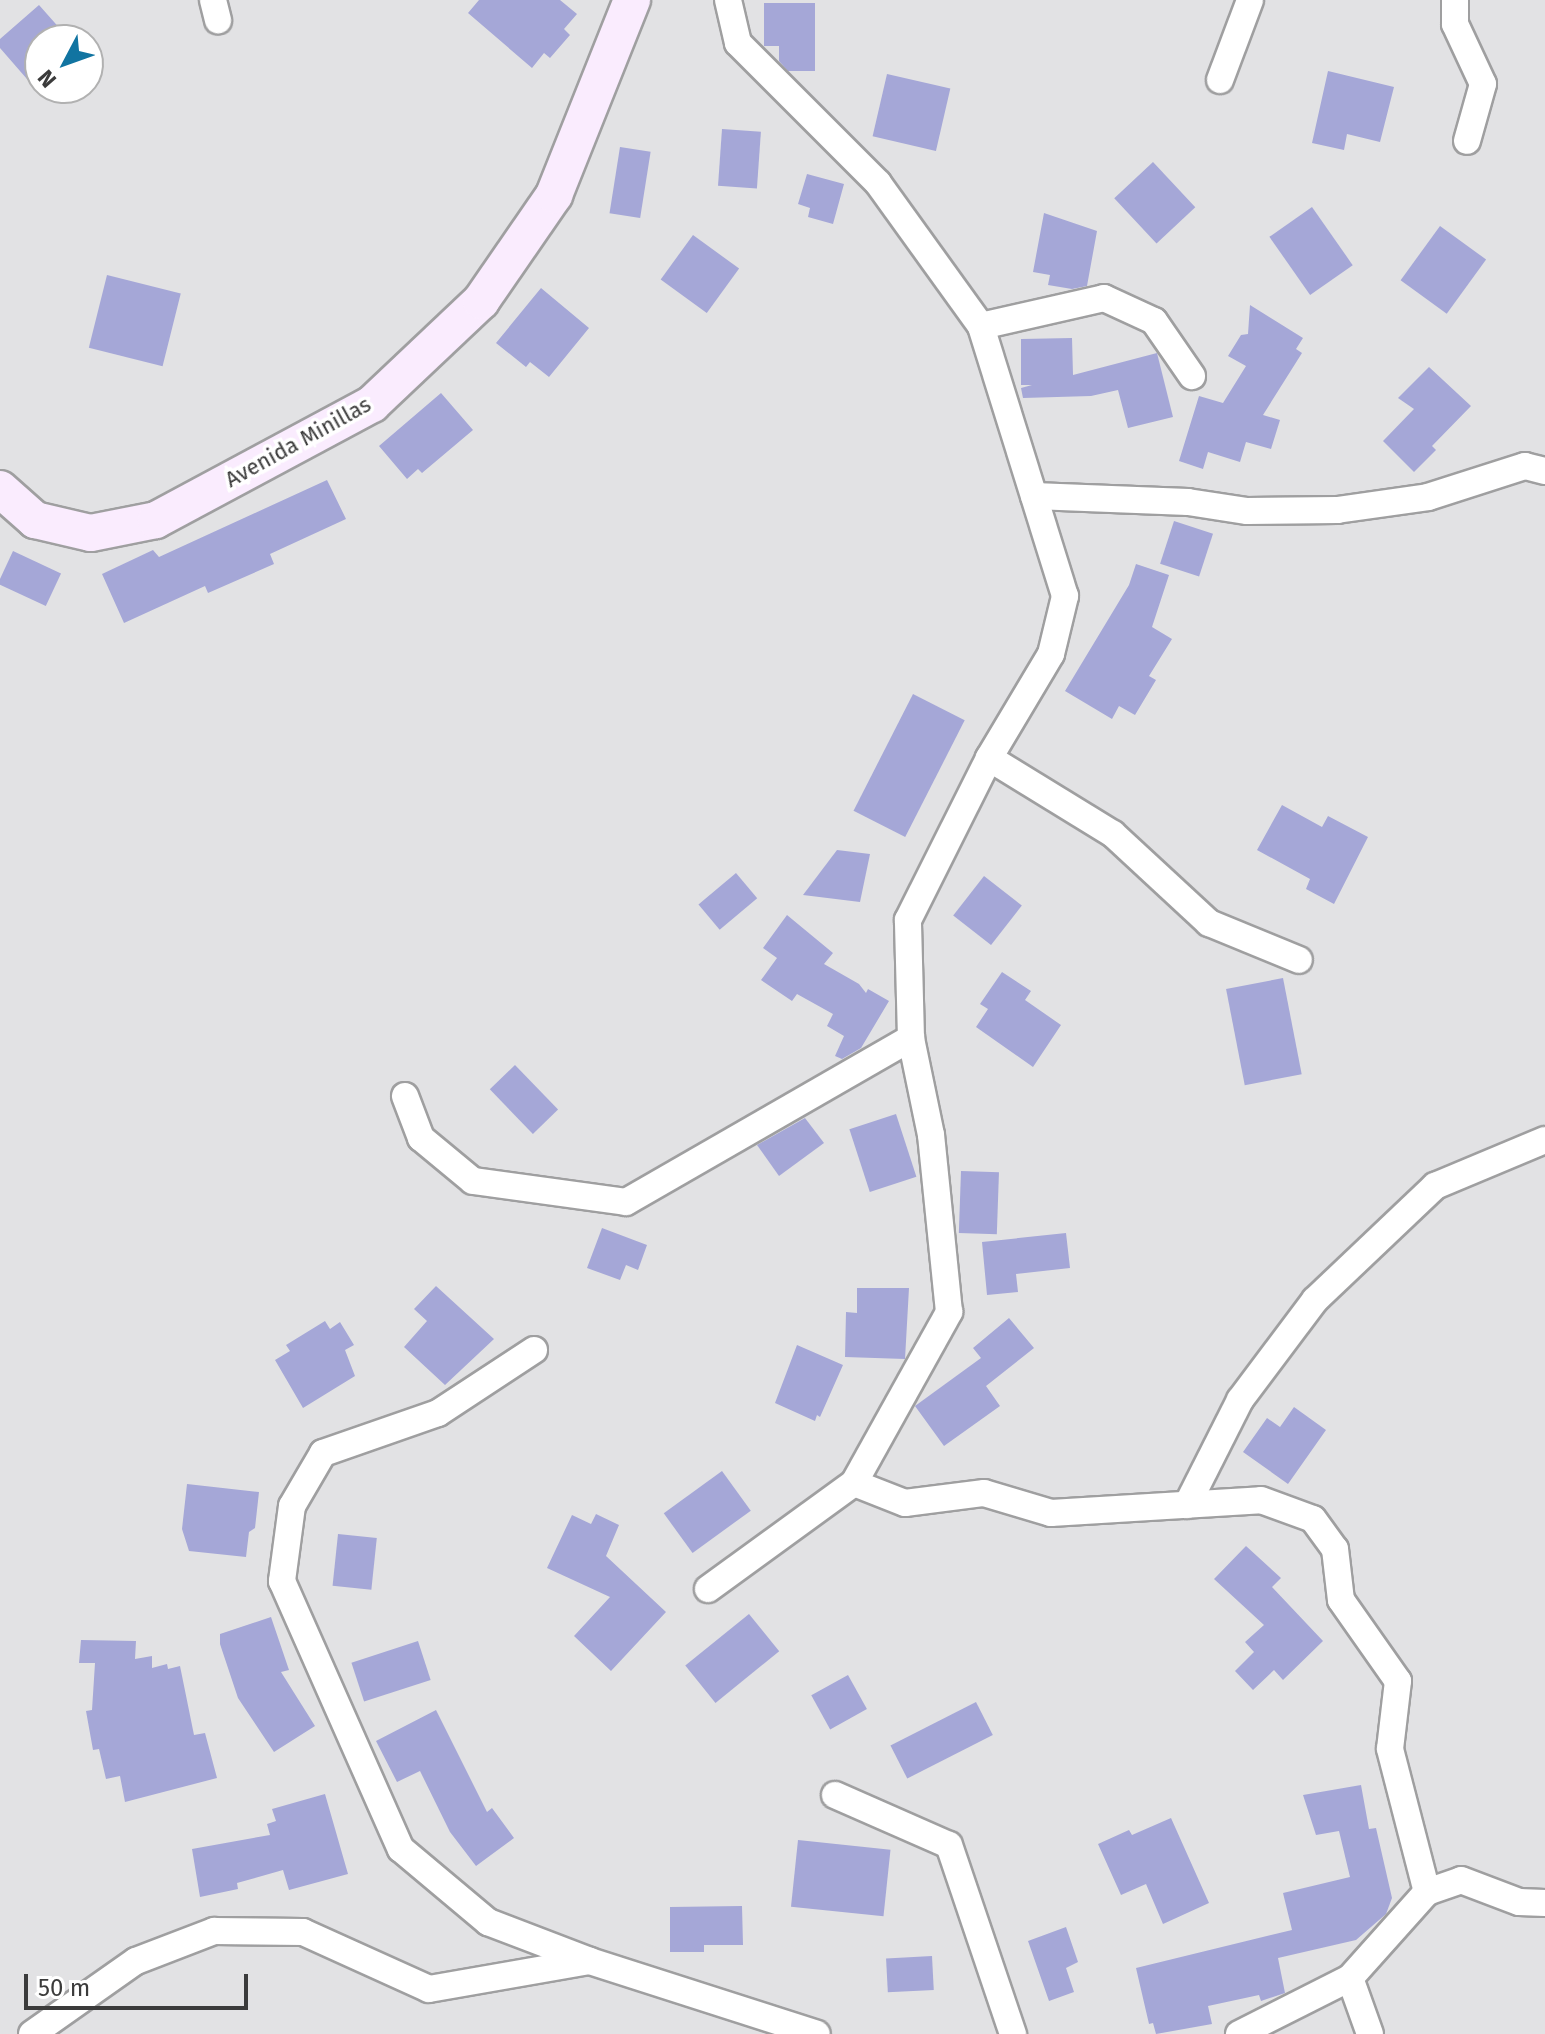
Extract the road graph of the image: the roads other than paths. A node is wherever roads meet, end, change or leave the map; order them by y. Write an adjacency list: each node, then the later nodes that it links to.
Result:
1 (632, 0): 10 (street, Avenida Minillas)
2 (728, 0): 7 (street)
3 (1250, 0): 5 (street)
4 (1455, 0): 6 (street)
5 (1220, 80)
6 (1467, 141)
7 (981, 326): 8 (street); 11 (street)
8 (1192, 376)
9 (1545, 471): 11 (street)
10 (0, 489)
11 (1034, 496): 12 (street)
12 (989, 758): 13 (street); 14 (street)
13 (1299, 960)
14 (911, 1038): 15 (street); 18 (street)
15 (405, 1096)
16 (1545, 1140): 19 (street)
17 (534, 1350): 24 (street)
18 (854, 1483): 19 (street); 20 (street)
19 (1187, 1505): 22 (street)
20 (708, 1589)
21 (835, 1795): 28 (street)
22 (1427, 1892): 23 (street); 25 (street)
23 (1545, 1903)
24 (590, 1961): 26 (street); 27 (street)
25 (1350, 1978): 29 (street); 30 (street)
26 (32, 2034)
27 (817, 2034)
28 (1013, 2034)
29 (1239, 2034)
30 (1370, 2034)

